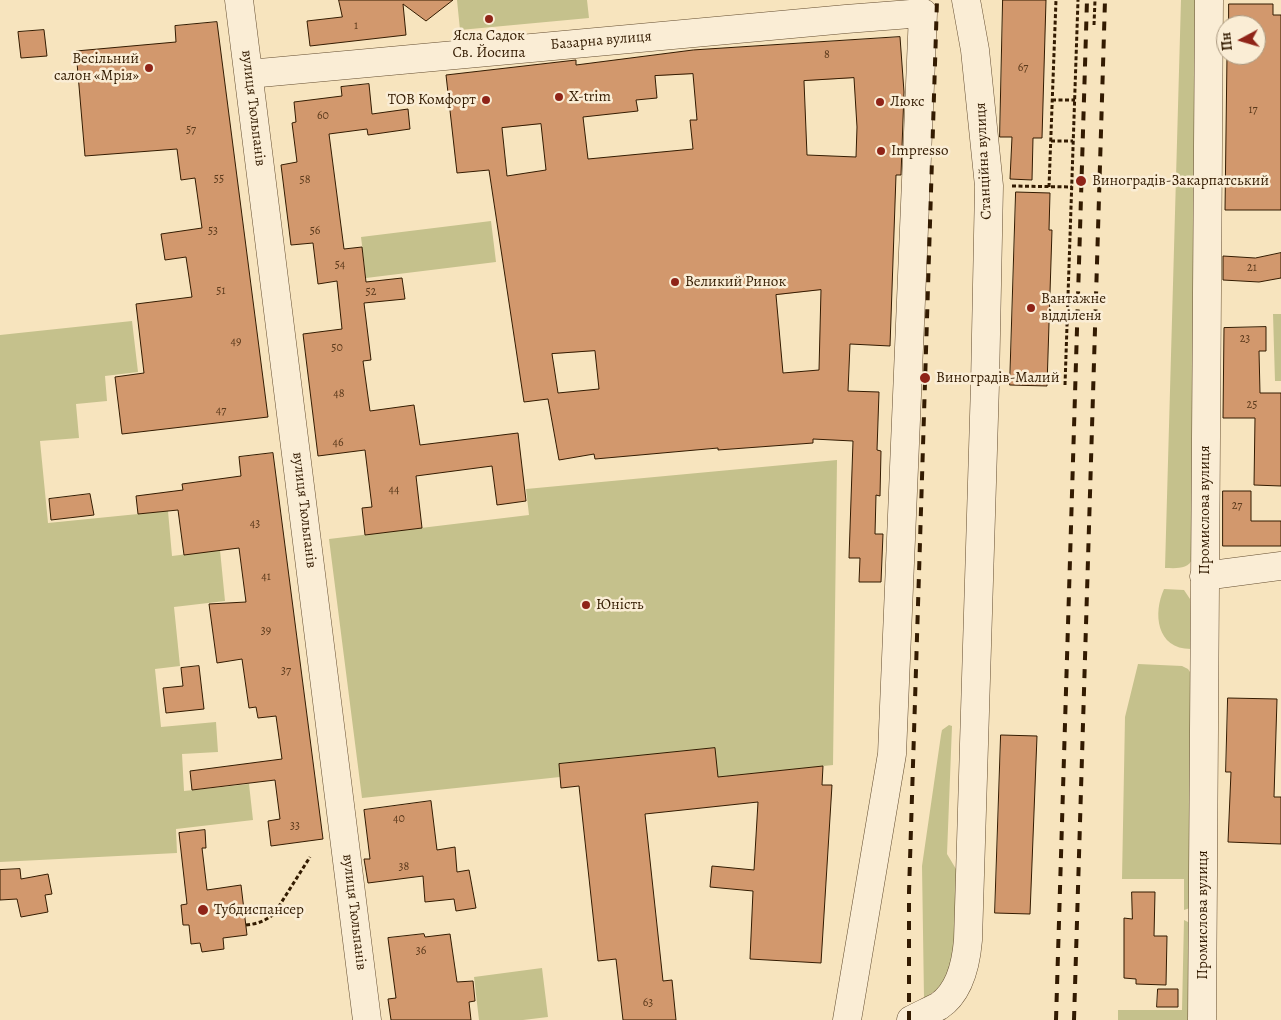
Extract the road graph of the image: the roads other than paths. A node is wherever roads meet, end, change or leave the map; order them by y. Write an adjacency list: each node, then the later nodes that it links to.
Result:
1 (239, 0): 4 (street, вулиця Тюльпанів)
2 (966, 0): 9 (street, Станційна вулиця)
3 (1209, 0): 6 (street, Промислова вулиця)
4 (249, 74): 7 (street, вулиця Тюльпанів); 8 (street, Базарна вулиця)
5 (1281, 566): 6 (street)
6 (1204, 576): 10 (street, Промислова вулиця)
7 (367, 1020)
8 (847, 1020)
9 (911, 1020)
10 (1202, 1020)

